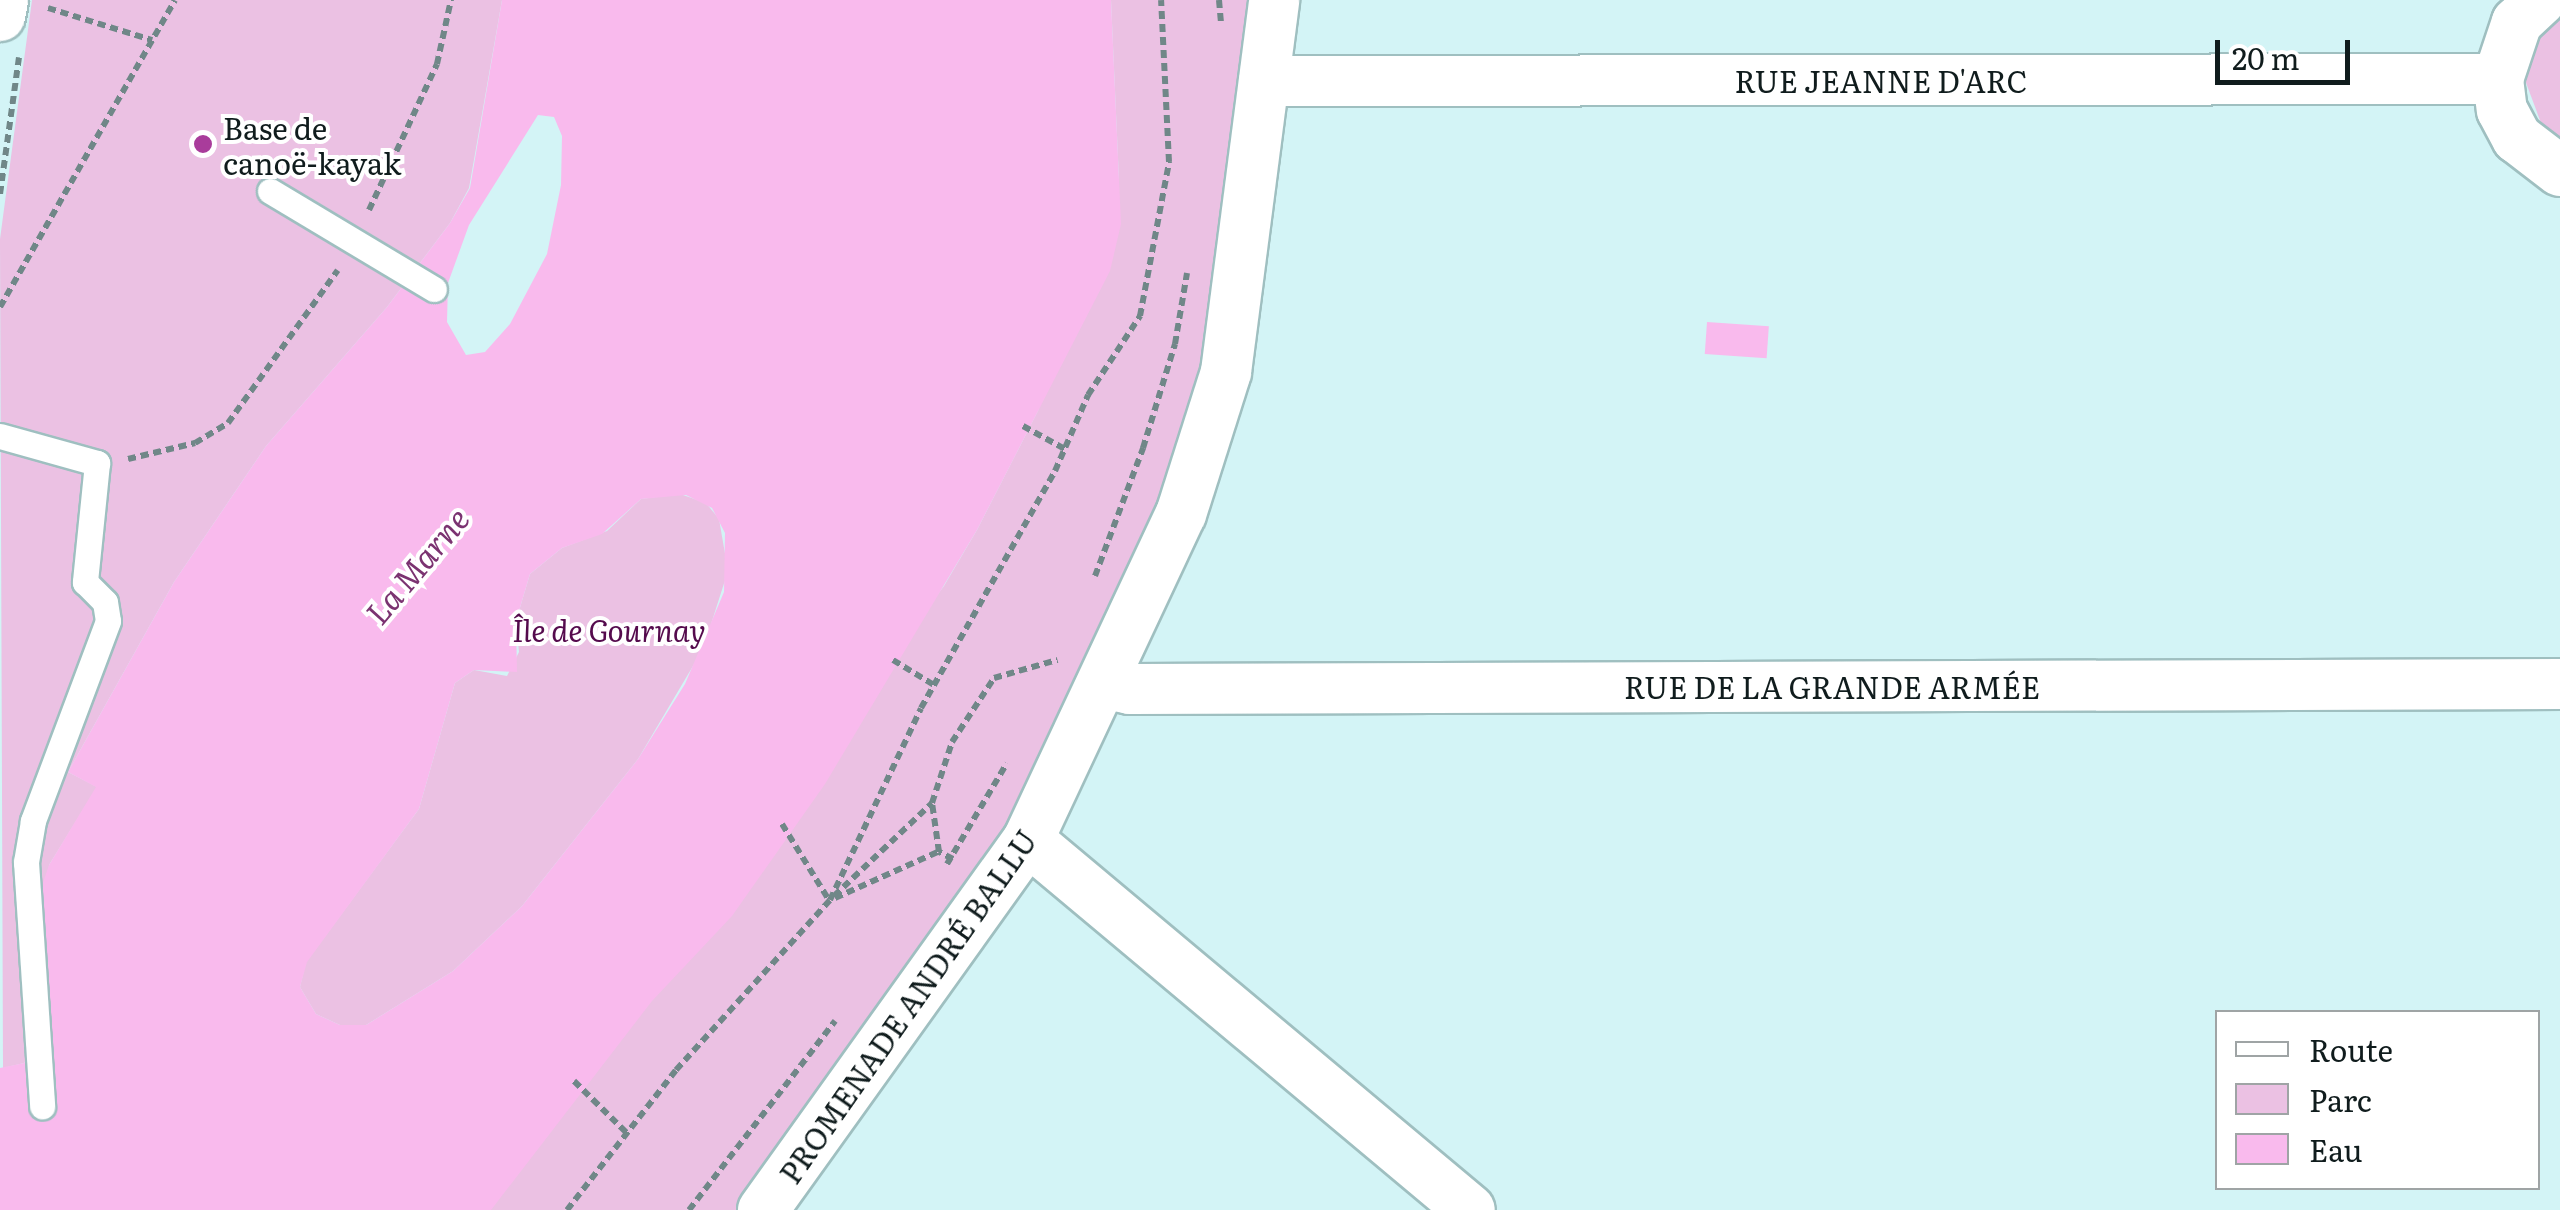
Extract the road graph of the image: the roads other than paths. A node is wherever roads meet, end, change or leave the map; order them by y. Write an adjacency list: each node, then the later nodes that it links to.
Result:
1 (1274, 0): 4 (street, PROMENADE ANDRÉ BALLU)
2 (2541, 0): 3 (street)
3 (2498, 79): 4 (street, RUE JEANNE D'ARC); 5 (street)
4 (1264, 81): 9 (street, PROMENADE ANDRÉ BALLU)
5 (2560, 171)
6 (270, 191): 7 (lane)
7 (434, 289)
8 (0, 436): 12 (lane)
9 (1105, 684): 10 (street, RUE DE LA GRANDE ARMÉE); 11 (street, PROMENADE ANDRÉ BALLU)
10 (2560, 684)
11 (1028, 840): 13 (street, PROMENADE ANDRÉ BALLU); 14 (street)
12 (42, 1106)
13 (763, 1210)
14 (1470, 1210)

